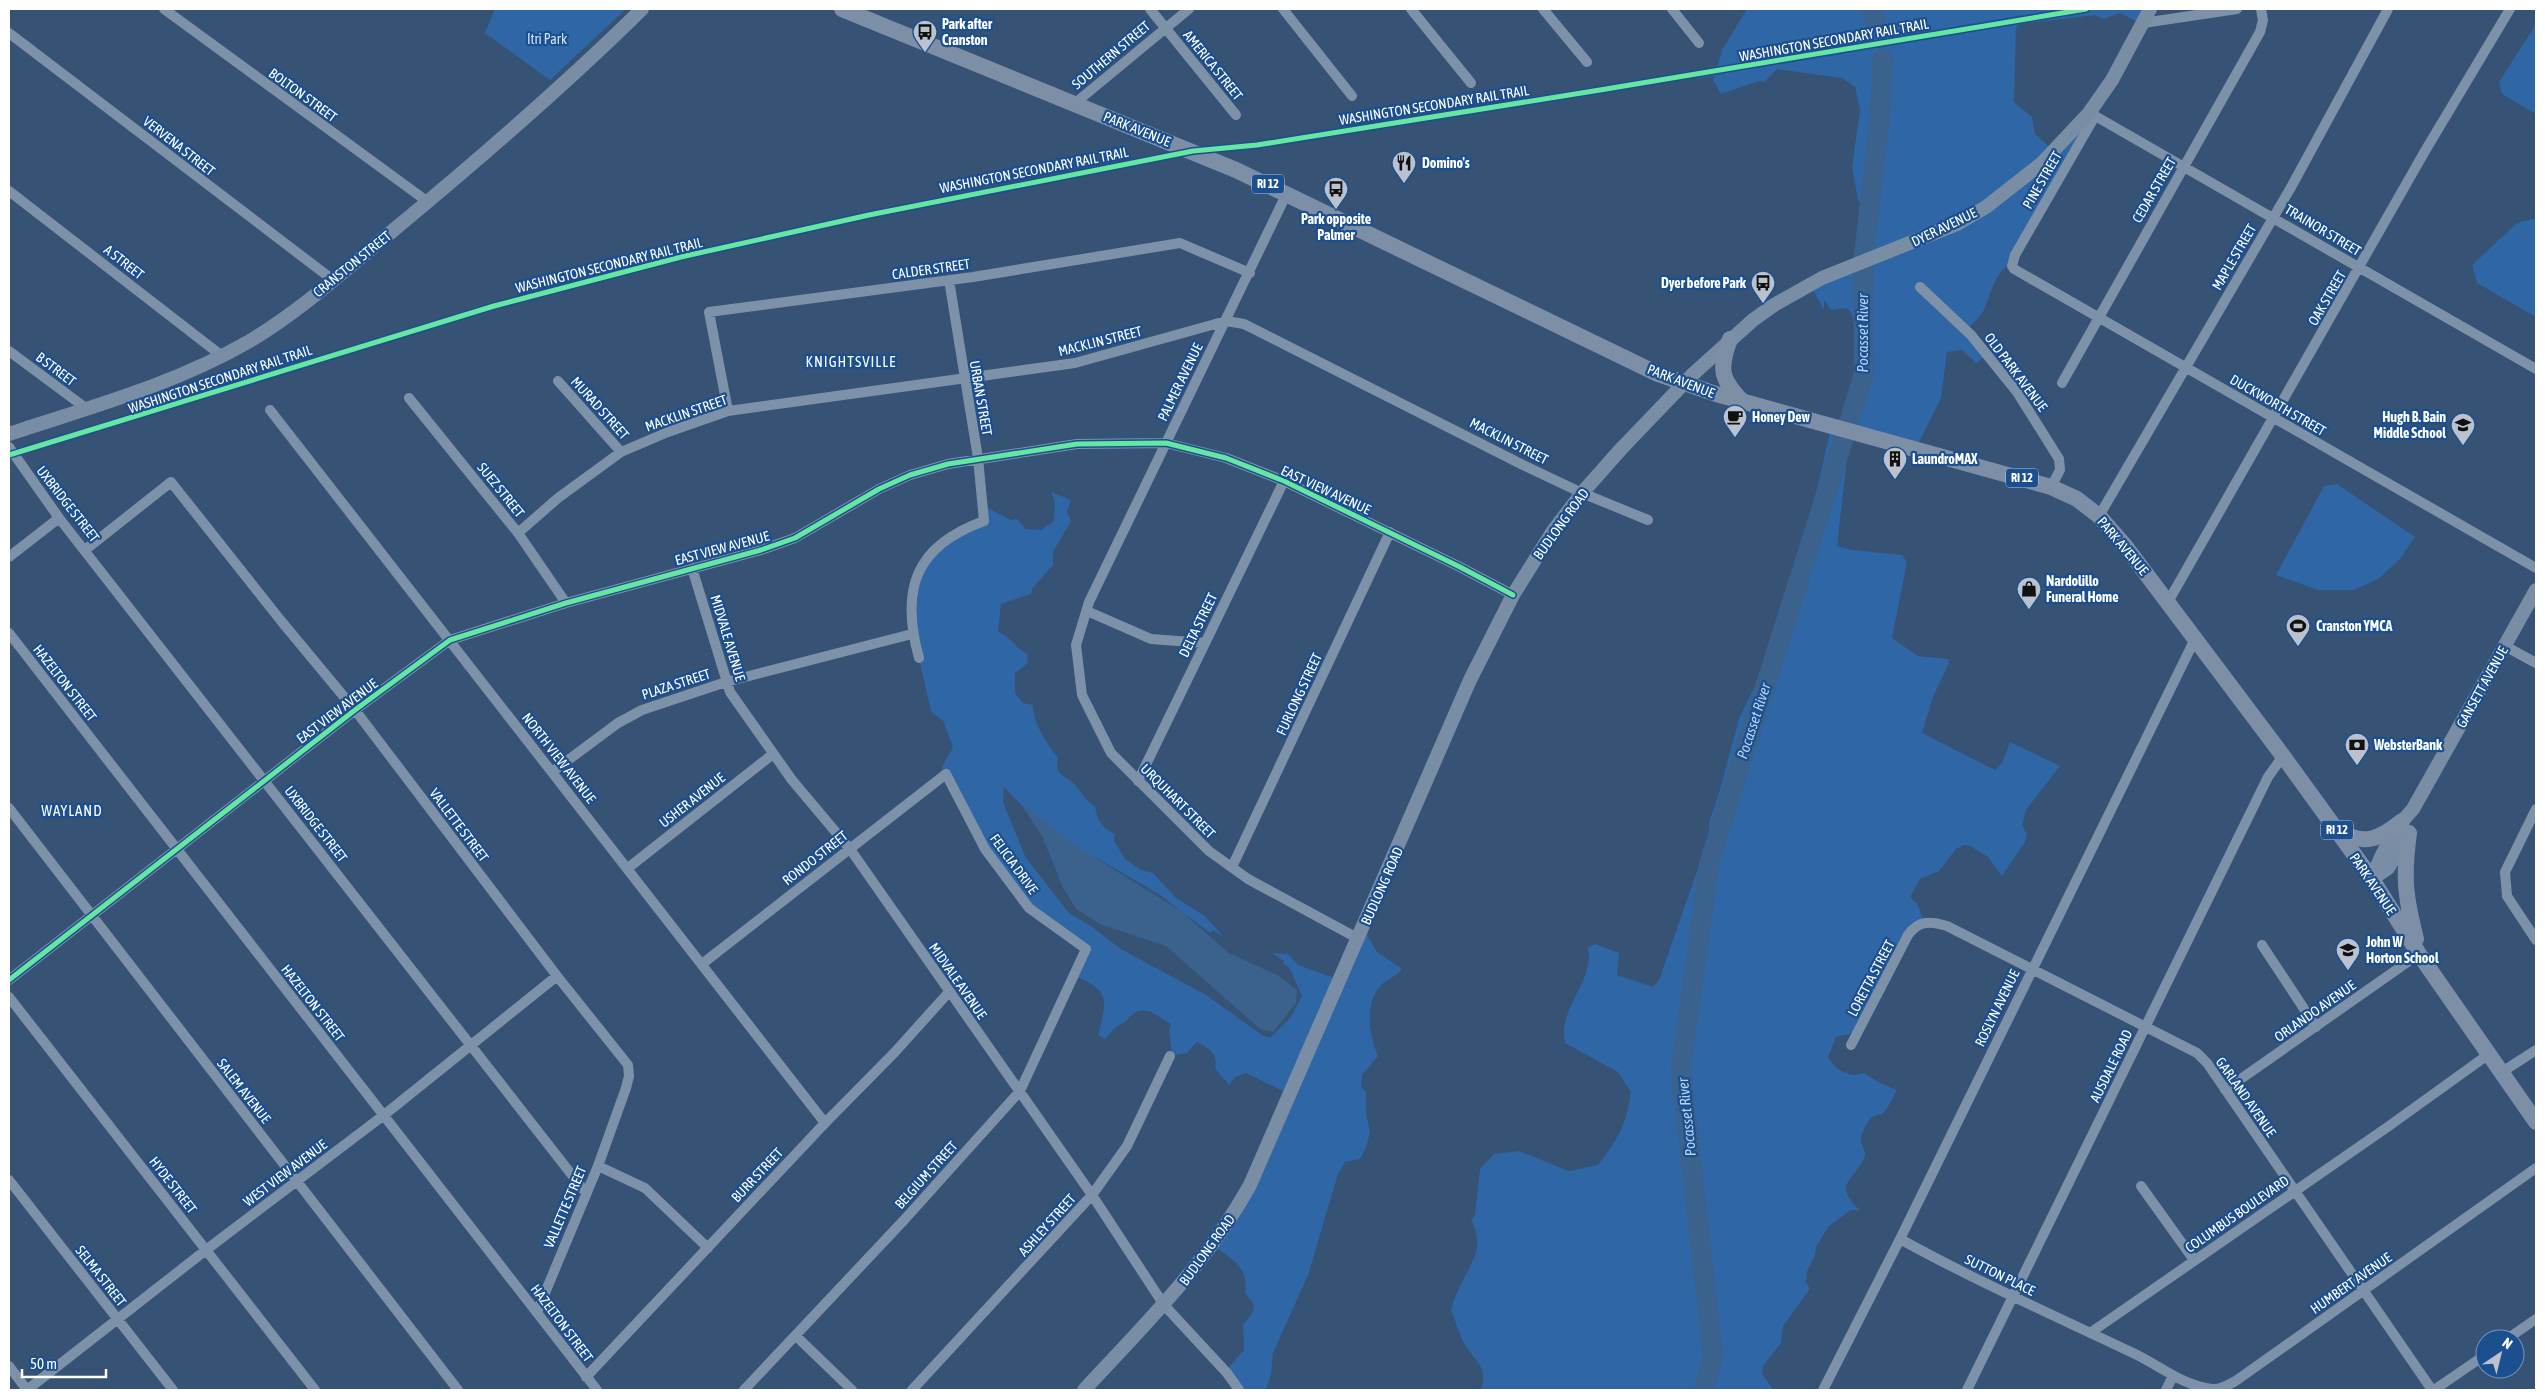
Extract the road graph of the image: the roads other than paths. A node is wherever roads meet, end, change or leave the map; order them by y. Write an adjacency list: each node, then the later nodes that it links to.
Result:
1 (164, 9): 28 (street, BOLTON STREET)
2 (642, 9): 28 (main road, CRANSTON STREET)
3 (842, 9): 22 (main road, PARK AVENUE / RI 12)
4 (1150, 9): 16 (street, AMERICA STREET)
5 (1189, 9): 16 (street, SOUTHERN STREET)
6 (1283, 9): 21 (street)
7 (1411, 9): 20 (street)
8 (1543, 9): 19 (street)
9 (1672, 9): 18 (street)
10 (2150, 9): 15 (main road, DYER AVENUE)
11 (2237, 9): 15 (street)
12 (2261, 9): 25 (street, CEDAR STREET)
13 (2388, 9): 29 (street, MAPLE STREET)
14 (2510, 9): 31 (street, OAK STREET)
15 (2143, 23): 24 (main road, DYER AVENUE)
16 (1165, 28): 22 (street, SOUTHERN STREET); 23 (street, AMERICA STREET)
17 (9, 32): 33 (street, VERVENA STREET)
18 (1700, 43)
19 (1587, 62)
20 (1471, 83)
21 (1352, 96)
22 (1074, 104): 27 (main road, PARK AVENUE / RI 12)
23 (1236, 115)
24 (2092, 115): 25 (street, TRAINOR STREET); 30 (street, PINE STREET); 38 (main road, DYER AVENUE)
25 (2184, 167): 29 (street, TRAINOR STREET); 36 (street, CEDAR STREET)
26 (9, 191): 40 (street, A STREET)
27 (1287, 193): 32 (street, PALMER AVENUE); 46 (main road, PARK AVENUE / RI 12)
28 (428, 202): 33 (main road, CRANSTON STREET)
29 (2273, 217): 31 (street, TRAINOR STREET); 41 (street, MAPLE STREET)
30 (2013, 262): 36 (street, DUCKWORTH STREET)
31 (2360, 268): 42 (street, TRAINOR STREET); 52 (street, OAK STREET)
32 (1250, 273): 34 (street, CALDER STREET); 37 (street, PALMER AVENUE)
33 (333, 280): 40 (main road, CRANSTON STREET)
34 (949, 280): 43 (street, URBAN STREET); 51 (street, CALDER STREET)
35 (1920, 287): 59 (street, OLD PARK AVENUE)
36 (2097, 318): 41 (street, DUCKWORTH STREET); 45 (street, CEDAR STREET)
37 (1226, 321): 43 (street, MACKLIN STREET); 54 (street, PALMER AVENUE); 60 (street, MACKLIN STREET)
38 (1730, 339): 46 (main road, DYER AVENUE); 48 (main road)
39 (9, 351): 49 (street, B STREET)
40 (222, 356): 49 (main road, CRANSTON STREET)
41 (2187, 368): 52 (street, DUCKWORTH STREET); 61 (street, MAPLE STREET)
42 (2536, 369)
43 (963, 377): 51 (street, MACKLIN STREET); 57 (street, URBAN STREET)
44 (558, 381): 56 (street, MURAD STREET)
45 (2062, 383)
46 (1684, 384): 48 (main road, PARK AVENUE / RI 12); 60 (main road, BUDLONG ROAD)
47 (409, 398): 65 (street, SUEZ STREET)
48 (1743, 402): 59 (main road, PARK AVENUE / RI 12)
49 (87, 410): 53 (main road, CRANSTON STREET)
50 (270, 410): 78 (street, NORTH VIEW AVENUE)
51 (728, 411): 56 (street, MACKLIN STREET)
52 (2274, 419): 69 (street, DUCKWORTH STREET); 72 (street, OAK STREET)
53 (9, 434)
54 (1166, 443): 57 (street, EAST VIEW AVENUE); 58 (street, EAST VIEW AVENUE); 74 (street, PALMER AVENUE)
55 (9, 447): 62 (street, UXBRIDGE STREET)
56 (622, 452): 65 (street, MACKLIN STREET)
57 (978, 458): 68 (street, EAST VIEW AVENUE); 76 (street, URBAN STREET)
58 (1284, 481): 64 (street, EAST VIEW AVENUE); 79 (street, DELTA STREET)
59 (2051, 487): 61 (main road, PARK AVENUE / RI 12)
60 (1582, 493): 63 (street, MACKLIN STREET); 71 (main road, BUDLONG ROAD)
61 (2099, 516): 72 (main road, PARK AVENUE / RI 12)
62 (59, 518): 66 (street, UXBRIDGE STREET); 67 (street)
63 (1648, 520)
64 (1390, 532): 71 (street, EAST VIEW AVENUE); 97 (street, FURLONG STREET)
65 (518, 533): 73 (street, SUEZ STREET)
66 (85, 550): 84 (street, VALLETTE STREET); 89 (street, UXBRIDGE STREET)
67 (9, 557)
68 (692, 568): 73 (street, EAST VIEW AVENUE); 83 (street, MIDVALE AVENUE)
69 (2536, 568)
70 (2536, 590): 80 (main road, GANSETT AVENUE)
71 (1513, 595): 102 (main road, BUDLONG ROAD)
72 (2168, 602): 77 (main road, PARK AVENUE / RI 12)
73 (566, 603): 78 (street, EAST VIEW AVENUE)
74 (1087, 611): 79 (street); 90 (street, URQUHART STREET)
75 (9, 633): 96 (street, HAZELTON STREET)
76 (912, 634): 81 (street); 83 (street, PLAZA STREET)
77 (2195, 639): 86 (main road, PARK AVENUE / RI 12); 108 (street, ROSLYN AVENUE)
78 (450, 640): 84 (street, EAST VIEW AVENUE); 87 (street, NORTH VIEW AVENUE)
79 (1205, 643): 90 (street, DELTA STREET)
80 (2505, 646): 82 (street); 93 (main road, GANSETT AVENUE)
81 (919, 658)
82 (2536, 664)
83 (726, 682): 85 (street, MIDVALE AVENUE); 87 (street, PLAZA STREET)
84 (355, 710): 89 (street, EAST VIEW AVENUE); 109 (street, VALLETTE STREET)
85 (773, 754): 95 (street, MIDVALE AVENUE); 98 (street, USHER AVENUE)
86 (2283, 756): 94 (main road, PARK AVENUE / RI 12); 113 (street, AUSDALE ROAD)
87 (552, 772): 98 (street, NORTH VIEW AVENUE)
88 (946, 774): 95 (street, RONDO STREET); 105 (street, FELICIA DRIVE)
89 (265, 781): 96 (street, EAST VIEW AVENUE); 116 (street, UXBRIDGE STREET)
90 (1138, 781): 97 (street, URQUHART STREET)
91 (9, 808): 100 (street, SALEM AVENUE)
92 (2536, 809): 103 (street)
93 (2408, 821): 94 (main road); 99 (main road, GANSETT AVENUE); 106 (main road)
94 (2332, 824): 99 (main road, PARK AVENUE / RI 12)
95 (850, 849): 107 (street, RONDO STREET); 111 (street, MIDVALE AVENUE)
96 (179, 850): 100 (street, EAST VIEW AVENUE); 123 (street, HAZELTON STREET)
97 (1232, 867): 102 (street, URQUHART STREET)
98 (628, 868): 107 (street, NORTH VIEW AVENUE)
99 (2372, 879): 106 (main road, PARK AVENUE / RI 12)
100 (93, 916): 110 (street, EAST VIEW AVENUE); 129 (street, SALEM AVENUE)
101 (1917, 925): 108 (street, GARLAND AVENUE); 115 (street, LORETTA STREET)
102 (1358, 939): 140 (main road, BUDLONG ROAD)
103 (2536, 940)
104 (2262, 945): 114 (street)
105 (1086, 949): 122 (street, BELGIUM STREET)
106 (2419, 954): 114 (street, ORLANDO AVENUE); 118 (main road, PARK AVENUE / RI 12)
107 (702, 964): 125 (street, NORTH VIEW AVENUE)
108 (2031, 970): 113 (street, GARLAND AVENUE); 134 (street, ROSLYN AVENUE)
109 (557, 976): 116 (street, WEST VIEW AVENUE); 126 (street, VALLETTE STREET)
110 (9, 980)
111 (949, 992): 122 (street, MIDVALE AVENUE); 125 (street, BURR STREET)
112 (9, 996): 136 (street, HYDE STREET)
113 (2145, 1028): 121 (street, GARLAND AVENUE); 139 (street, AUSDALE ROAD)
114 (2316, 1028): 121 (street, ORLANDO AVENUE)
115 (1851, 1045)
116 (472, 1046): 123 (street, WEST VIEW AVENUE); 132 (street, UXBRIDGE STREET)
117 (2536, 1050): 120 (street)
118 (2489, 1054): 120 (main road, PARK AVENUE / RI 12); 131 (street, COLUMBUS BOULEVARD)
119 (1170, 1056): 133 (street, ASHLEY STREET)
120 (2502, 1072): 124 (main road, PARK AVENUE / RI 12)
121 (2225, 1090): 131 (street, GARLAND AVENUE)
122 (1020, 1091): 133 (street, MIDVALE AVENUE); 146 (street, BELGIUM STREET)
123 (384, 1116): 129 (street, WEST VIEW AVENUE); 141 (street, HAZELTON STREET)
124 (2536, 1122)
125 (825, 1123): 135 (street, BURR STREET)
126 (598, 1166): 132 (street, VALLETTE STREET); 135 (street)
127 (2536, 1168): 138 (street, HUMBERT AVENUE)
128 (9, 1180): 142 (street, SELMA STREET)
129 (297, 1181): 136 (street, WEST VIEW AVENUE); 154 (street, SALEM AVENUE)
130 (2141, 1186): 137 (street)
131 (2294, 1191): 137 (street, COLUMBUS BOULEVARD); 138 (street, GARLAND AVENUE)
132 (586, 1193): 141 (street, VALLETTE STREET)
133 (1092, 1196): 140 (street, MIDVALE AVENUE); 158 (street, ASHLEY STREET)
134 (1900, 1239): 139 (street, SUTTON PLACE); 161 (street, ROSLYN AVENUE)
135 (708, 1248): 150 (street, BURR STREET)
136 (206, 1250): 142 (street, WEST VIEW AVENUE); 153 (street, HYDE STREET)
137 (2194, 1260): 145 (street, COLUMBUS BOULEVARD)
138 (2364, 1291): 149 (street, HUMBERT AVENUE); 164 (street, GARLAND AVENUE)
139 (2011, 1296): 145 (street, SUTTON PLACE); 162 (street, AUSDALE ROAD)
140 (1164, 1305): 159 (main road, BUDLONG ROAD); 160 (street, MIDVALE AVENUE)
141 (537, 1312): 150 (street, HAZELTON STREET)
142 (117, 1319): 151 (street, WEST VIEW AVENUE); 152 (street, SELMA STREET)
143 (2536, 1319): 144 (street)
144 (2522, 1329)
145 (2090, 1333): 149 (street)
146 (796, 1336): 156 (street, BELGIUM STREET); 157 (street)
147 (2475, 1362): 164 (street)
148 (9, 1366): 151 (street)
149 (2173, 1376): 163 (street)
150 (586, 1377): 155 (street, HAZELTON STREET)
151 (27, 1390)
152 (172, 1390)
153 (315, 1390)
154 (458, 1390)
155 (597, 1390)
156 (744, 1390)
157 (852, 1390)
158 (912, 1390)
159 (1084, 1390)
160 (1239, 1390)
161 (1823, 1390)
162 (1967, 1390)
163 (2166, 1390)
164 (2433, 1390)

